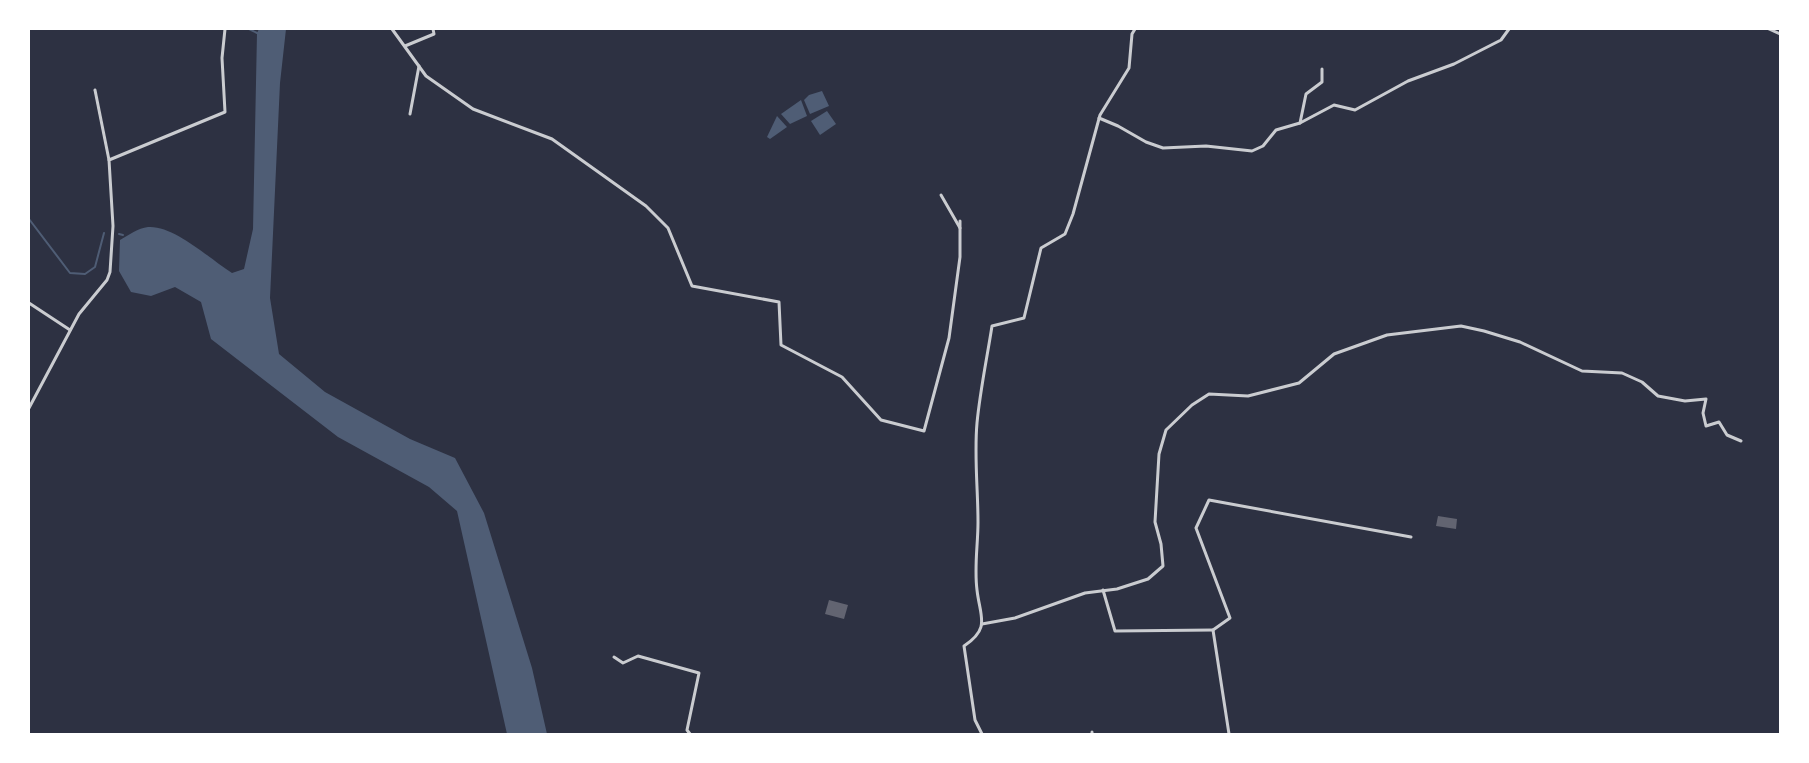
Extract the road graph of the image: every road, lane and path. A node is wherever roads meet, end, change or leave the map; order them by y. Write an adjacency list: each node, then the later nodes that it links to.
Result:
1 (225, 29): 15 (street)
2 (392, 29): 8 (street)
3 (433, 29): 8 (street)
4 (1135, 29): 13 (street)
5 (1509, 29): 14 (street)
6 (1769, 29): 7 (street)
7 (1780, 34)
8 (405, 46): 9 (street)
9 (419, 66): 12 (street); 18 (street)
10 (1322, 69): 14 (street)
11 (95, 90): 15 (street)
12 (410, 114)
13 (1099, 118): 14 (street); 25 (street)
14 (1300, 123)
15 (109, 160): 20 (street)
16 (941, 195): 18 (street)
17 (960, 221): 18 (street)
18 (960, 229)
19 (29, 303): 20 (street)
20 (71, 330): 21 (street)
21 (29, 408)
22 (1741, 441): 24 (street)
23 (1411, 537): 26 (street)
24 (1104, 590): 25 (street); 26 (street)
25 (982, 624): 29 (street)
26 (1213, 630): 30 (street)
27 (614, 657): 28 (street)
28 (690, 734)
29 (982, 734)
30 (1229, 734)

